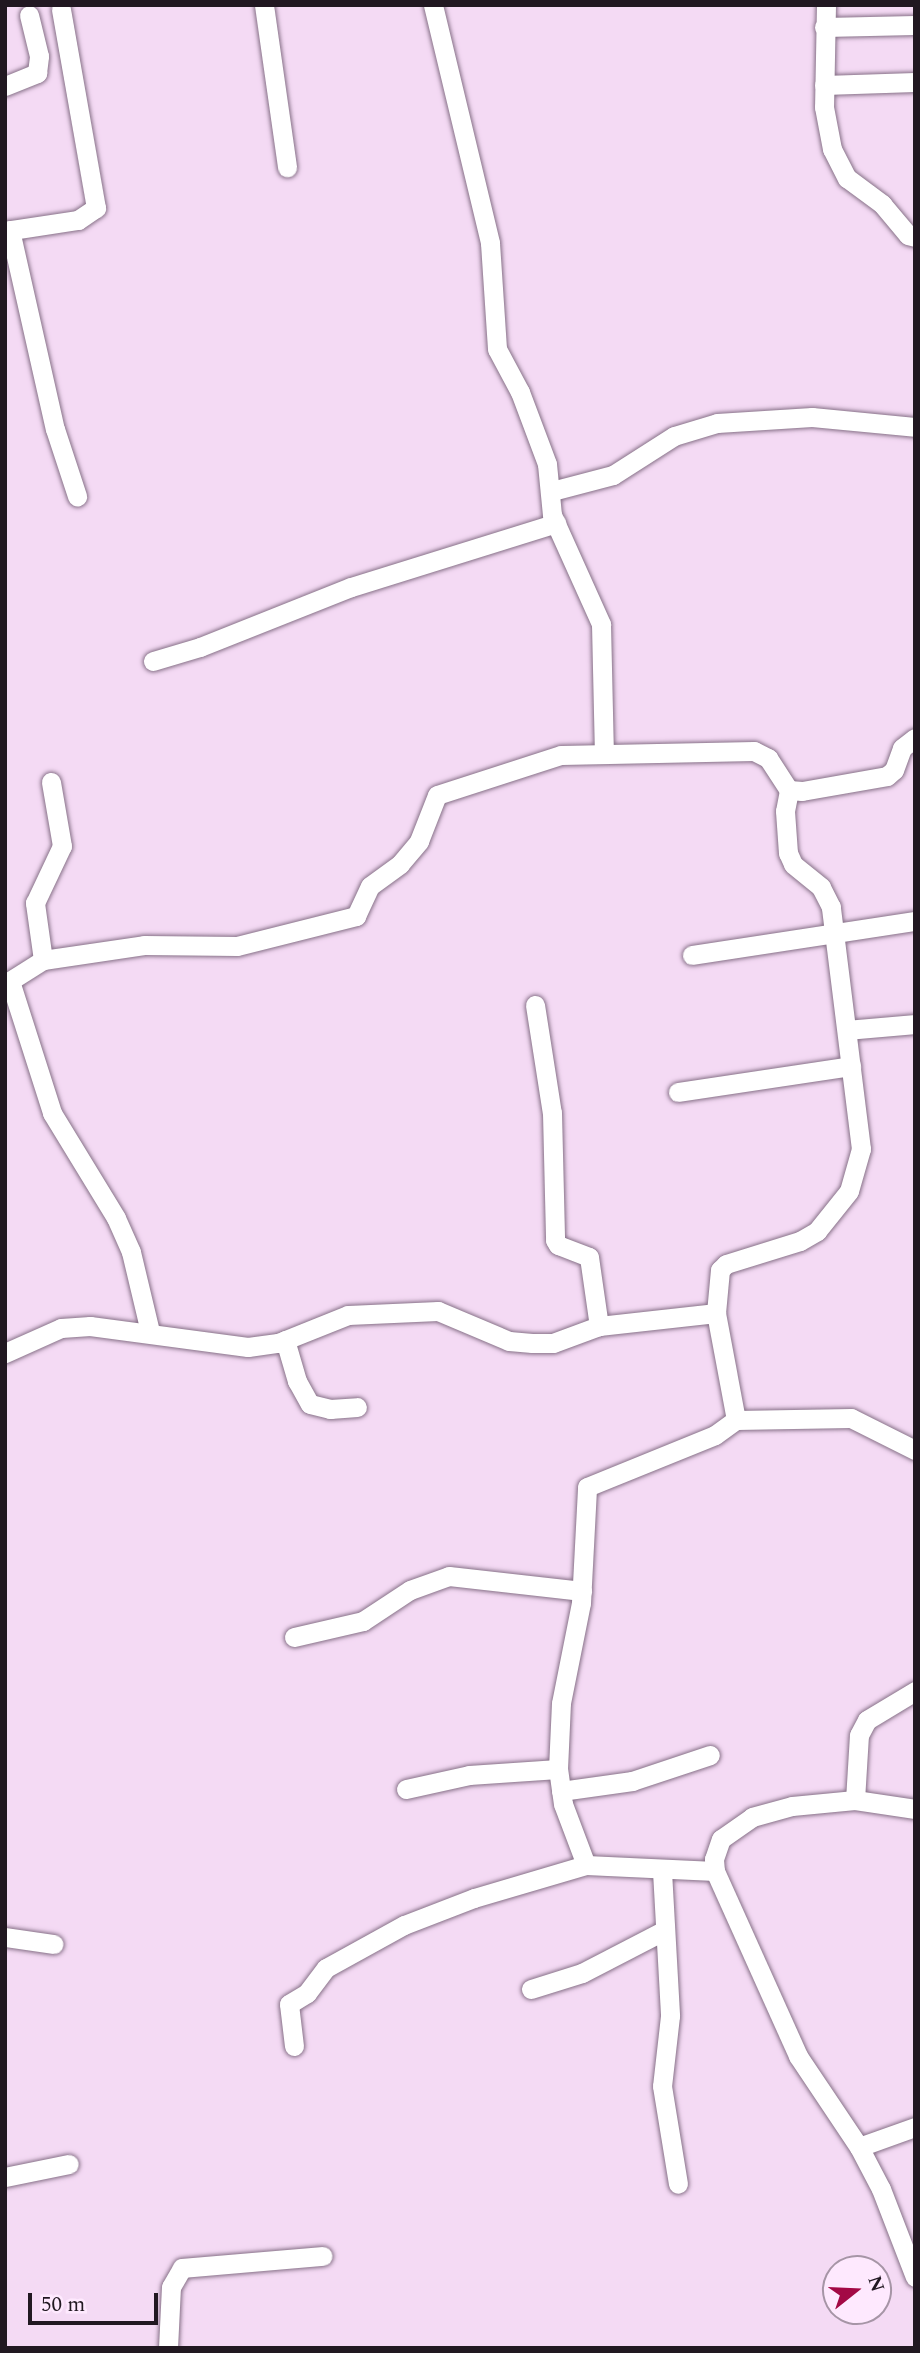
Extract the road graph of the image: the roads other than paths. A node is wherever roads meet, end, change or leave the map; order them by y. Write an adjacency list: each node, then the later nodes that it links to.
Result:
1 (264, 5): 11 (street)
2 (433, 5): 15 (street)
3 (826, 5): 7 (street)
4 (69, 7): 5 (street); 12 (street)
5 (26, 10): 10 (street)
6 (915, 25): 7 (street)
7 (824, 27): 9 (street)
8 (915, 82): 9 (street)
9 (824, 85): 13 (street)
10 (5, 86)
11 (287, 167)
12 (8, 231): 16 (street)
13 (915, 236)
14 (915, 427): 15 (street)
15 (552, 491): 17 (street)
16 (77, 496)
17 (556, 523): 18 (street); 20 (street)
18 (153, 661)
19 (915, 738): 22 (street)
20 (604, 752): 22 (street); 26 (street)
21 (51, 782): 26 (street)
22 (789, 790): 24 (street)
23 (915, 921): 24 (street)
24 (835, 932): 25 (street); 30 (street)
25 (692, 956)
26 (43, 960): 27 (street)
27 (8, 983): 35 (street)
28 (535, 1005): 34 (street)
29 (915, 1024): 30 (street)
30 (847, 1030): 31 (street)
31 (851, 1066): 32 (street); 33 (street)
32 (678, 1092)
33 (716, 1313): 34 (street); 39 (street)
34 (599, 1326): 36 (street)
35 (150, 1332): 36 (street); 37 (street)
36 (285, 1340): 38 (street)
37 (5, 1353)
38 (357, 1407)
39 (736, 1420): 40 (street); 41 (street)
40 (915, 1450)
41 (582, 1591): 42 (street); 45 (street)
42 (294, 1637)
43 (915, 1691): 48 (street)
44 (710, 1755): 47 (street)
45 (558, 1769): 46 (street); 47 (street)
46 (407, 1789)
47 (561, 1791): 50 (street)
48 (855, 1800): 49 (street); 52 (street)
49 (915, 1809)
50 (586, 1865): 51 (street); 57 (street)
51 (662, 1871): 52 (street); 53 (street)
52 (715, 1871): 59 (street)
53 (665, 1930): 56 (street); 62 (street)
54 (5, 1937): 55 (street)
55 (52, 1944)
56 (531, 1989)
57 (294, 2046)
58 (915, 2127): 59 (street)
59 (859, 2147): 64 (street)
60 (69, 2164): 61 (street)
61 (5, 2177)
62 (678, 2184)
63 (322, 2256): 65 (street)
64 (915, 2277)
65 (167, 2348)

